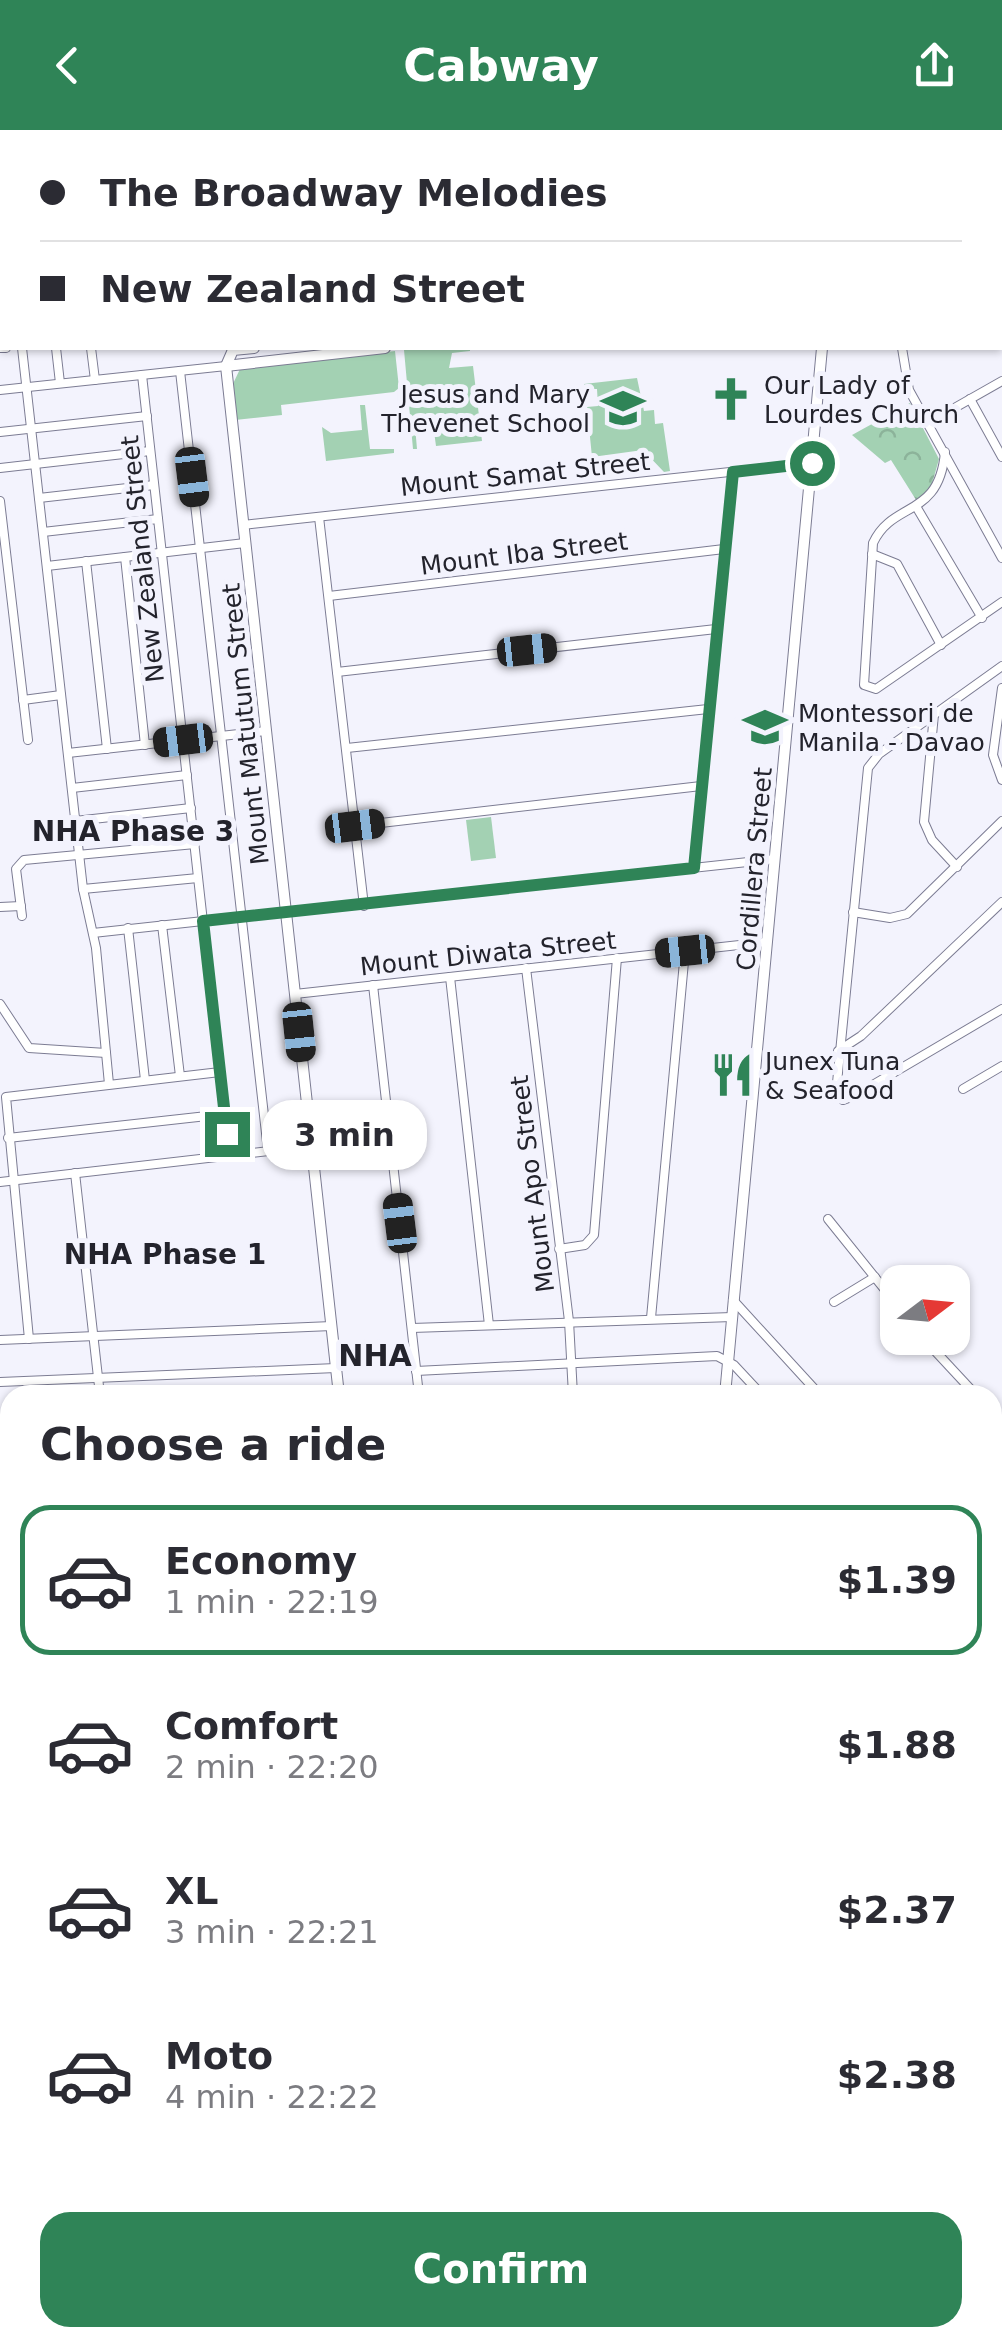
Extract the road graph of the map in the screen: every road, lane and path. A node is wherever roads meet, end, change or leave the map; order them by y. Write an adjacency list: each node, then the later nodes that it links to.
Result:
1 (22, 350): 14 (street)
2 (56, 350): 13 (street)
3 (92, 350): 11 (street)
4 (233, 350): 8 (street)
5 (367, 350): 8 (street)
6 (822, 350): 24 (street, Cordillera Street)
7 (902, 350): 18 (street)
8 (226, 366): 9 (street); 34 (street, Mount Matutum Street)
9 (180, 371): 10 (street); 37 (street)
10 (142, 375): 11 (street); 17 (street, New Zealand Street)
11 (95, 380): 13 (street)
12 (1002, 381): 16 (street)
13 (60, 383): 14 (street)
14 (27, 388): 15 (street); 19 (street)
15 (0, 390)
16 (970, 400): 18 (street); 23 (street)
17 (146, 416): 19 (street); 21 (street, New Zealand Street)
18 (928, 423): 22 (street)
19 (32, 429): 20 (street); 25 (street)
20 (0, 432)
21 (150, 451): 25 (street); 28 (street, New Zealand Street)
22 (944, 452): 31 (street); 42 (street)
23 (1002, 457)
24 (812, 463): 27 (street, Mount Samat Street); 75 (street, Cordillera Street)
25 (36, 464): 26 (street); 29 (street)
26 (0, 468)
27 (733, 472): 32 (street, Mount Samat Street); 38 (street)
28 (154, 485): 29 (street); 33 (street, New Zealand Street)
29 (39, 498): 35 (street)
30 (0, 502): 54 (street)
31 (917, 508): 40 (street); 47 (street)
32 (320, 517): 34 (street, Mount Samat Street); 45 (street)
33 (158, 519): 35 (street); 39 (street, New Zealand Street)
34 (244, 526): 36 (street, Mount Matutum Street)
35 (43, 532): 44 (street)
36 (245, 543): 37 (street); 57 (street, Mount Matutum Street)
37 (201, 548): 39 (street); 58 (street)
38 (724, 549): 45 (street, Mount Iba Street); 48 (street)
39 (162, 552): 41 (street); 60 (street, New Zealand Street)
40 (872, 554): 49 (street); 49 (street)
41 (124, 557): 43 (street); 61 (street)
42 (1002, 558)
43 (86, 561): 44 (street); 63 (street)
44 (47, 566): 53 (street)
45 (328, 596): 51 (street)
46 (1002, 602): 47 (street)
47 (982, 618): 49 (street)
48 (716, 629): 51 (street); 55 (street)
49 (941, 645)
50 (1002, 666): 56 (street)
51 (337, 672): 62 (street)
52 (1002, 688): 66 (street)
53 (61, 695): 54 (street); 64 (street)
54 (23, 700): 59 (street)
55 (708, 709): 62 (street); 67 (street)
56 (934, 714): 76 (street); 83 (street)
57 (266, 731): 58 (street); 84 (street, Mount Matutum Street)
58 (221, 736): 60 (street); 85 (street)
59 (28, 740)
60 (183, 740): 61 (street); 65 (street, New Zealand Street)
61 (146, 745): 63 (street)
62 (347, 748): 72 (street)
63 (107, 749): 64 (street)
64 (68, 753): 68 (street)
65 (187, 775): 68 (street); 69 (street, New Zealand Street)
66 (1002, 780)
67 (700, 786): 72 (street); 77 (street)
68 (72, 788): 71 (street)
69 (190, 808): 71 (street); 73 (street, New Zealand Street)
70 (1002, 820): 76 (street)
71 (75, 821): 74 (street)
72 (355, 826): 81 (street)
73 (194, 844): 74 (street); 78 (street, New Zealand Street)
74 (79, 855): 79 (street); 82 (street)
75 (775, 859): 77 (street); 90 (street, Cordillera Street)
76 (957, 867): 83 (street)
77 (694, 868): 81 (street)
78 (198, 878): 79 (street); 86 (street, New Zealand Street)
79 (82, 889): 89 (street)
80 (1002, 902): 99 (street)
81 (364, 906): 84 (street)
82 (0, 907)
83 (853, 912): 99 (street)
84 (286, 913): 85 (street); 96 (street, Mount Matutum Street)
85 (243, 917): 86 (street); 110 (street)
86 (203, 921): 87 (street); 102 (street, New Zealand Street)
87 (162, 925): 88 (street); 103 (street)
88 (128, 928): 89 (street); 104 (street)
89 (93, 933): 100 (street)
90 (767, 942): 91 (street, Mount Diwata Street); 119 (street, Cordillera Street)
91 (685, 951): 92 (street, Mount Diwata Street); 122 (street)
92 (618, 958): 93 (street, Mount Diwata Street); 116 (street)
93 (526, 968): 94 (street, Mount Diwata Street); 116 (street, Mount Apo Street)
94 (450, 977): 95 (street, Mount Diwata Street); 124 (street)
95 (373, 986): 96 (street, Mount Diwata Street); 126 (street)
96 (295, 994): 109 (street, Mount Matutum Street)
97 (0, 1004): 100 (street)
98 (1002, 1009): 99 (street)
99 (838, 1051)
100 (106, 1053): 105 (street)
101 (1002, 1066): 106 (street)
102 (220, 1072): 103 (street); 107 (street, New Zealand Street)
103 (180, 1076): 104 (street)
104 (145, 1080): 105 (street)
105 (109, 1084): 108 (street)
106 (963, 1089)
107 (225, 1114): 108 (street); 111 (street, New Zealand Street)
108 (8, 1138): 113 (street)
109 (312, 1146): 110 (street); 125 (street, Mount Matutum Street)
110 (268, 1151): 111 (street)
111 (230, 1155): 112 (street)
112 (75, 1173): 113 (street); 127 (street)
113 (13, 1180): 114 (street); 128 (street)
114 (0, 1182)
115 (828, 1220): 117 (street)
116 (559, 1249): 123 (street, Mount Apo Street)
117 (875, 1277): 118 (street); 120 (street)
118 (880, 1283)
119 (733, 1300): 121 (street, Cordillera Street); 143 (street)
120 (834, 1302)
121 (732, 1316): 122 (street); 131 (street, Cordillera Street)
122 (651, 1318): 123 (street)
123 (569, 1321): 124 (street); 132 (street, Mount Apo Street)
124 (489, 1325): 126 (street)
125 (332, 1326): 127 (street); 133 (street, Mount Matutum Street)
126 (412, 1328): 134 (street)
127 (94, 1336): 128 (street); 135 (street)
128 (29, 1339): 129 (street)
129 (0, 1340)
130 (938, 1355): 144 (street)
131 (727, 1359): 132 (street); 141 (street, Cordillera Street); 142 (street)
132 (572, 1364): 134 (street); 140 (street, Mount Apo Street)
133 (336, 1368): 135 (street); 138 (street, Mount Matutum Street)
134 (416, 1371): 139 (street)
135 (98, 1378): 136 (street); 137 (street)
136 (0, 1382)
137 (99, 1385)
138 (338, 1385)
139 (418, 1385)
140 (573, 1385)
141 (725, 1385)
142 (752, 1385)
143 (811, 1385)
144 (967, 1385)

